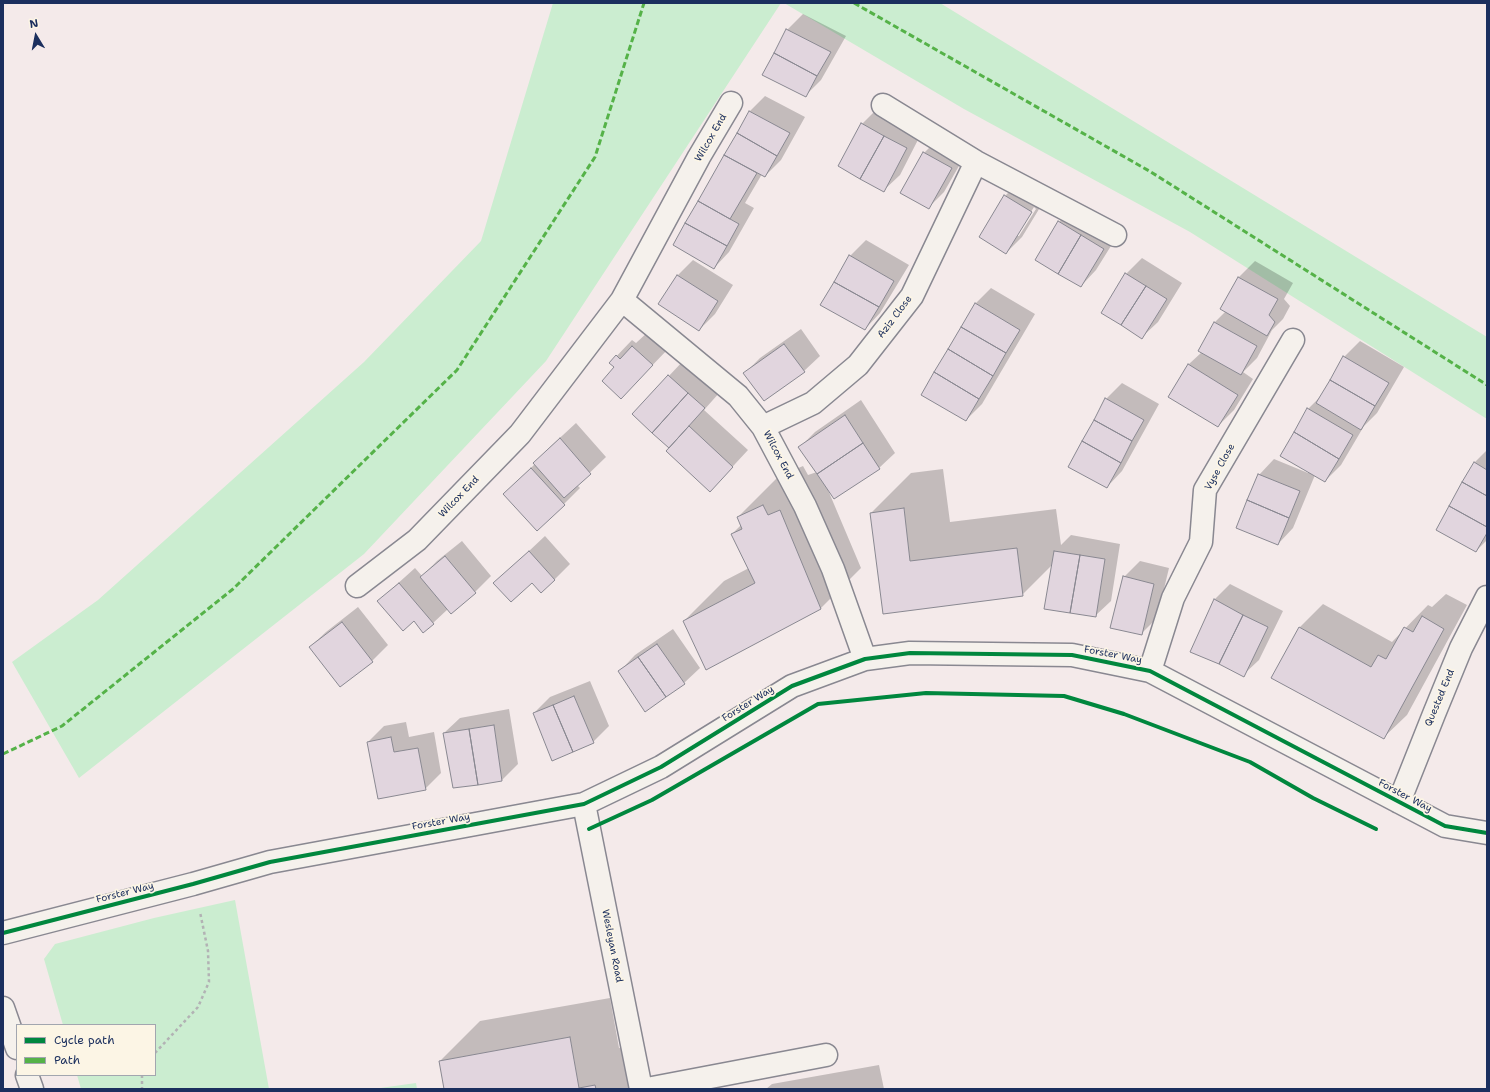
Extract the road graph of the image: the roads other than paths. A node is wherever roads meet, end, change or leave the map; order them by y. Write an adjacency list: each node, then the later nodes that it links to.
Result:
1 (731, 103): 5 (street, Wilcox End)
2 (883, 105): 3 (street)
3 (976, 162): 4 (street); 7 (street, Aziz Close)
4 (1115, 235)
5 (622, 300): 7 (street, Wilcox End); 8 (street, Wilcox End)
6 (1293, 340): 11 (street, Vyse Close)
7 (763, 427): 10 (street, Wilcox End)
8 (357, 586)
9 (1487, 597): 12 (street, Quested End)
10 (865, 659): 11 (street, Forster Way); 13 (street, Forster Way)
11 (1150, 671): 12 (street, Forster Way)
12 (1399, 802): 14 (street, Forster Way)
13 (584, 804): 15 (street, Forster Way); 21 (street, Wesleyan Road)
14 (1487, 834)
15 (3, 933)
16 (3, 1008): 17 (street)
17 (16, 1045)
18 (826, 1055): 22 (street)
19 (27, 1076): 20 (street)
20 (32, 1089)
21 (641, 1089)
22 (647, 1089)

